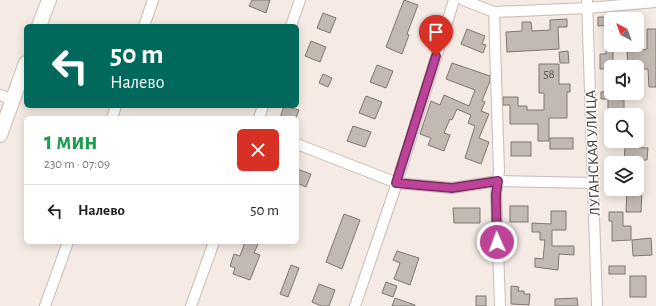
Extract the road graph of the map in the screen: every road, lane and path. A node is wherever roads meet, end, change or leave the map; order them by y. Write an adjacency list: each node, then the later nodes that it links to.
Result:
1 (49, 0): 9 (main road)
2 (153, 0): 10 (street)
3 (300, 0): 11 (street)
4 (454, 0): 17 (street)
5 (463, 0): 8 (street)
6 (656, 2): 7 (street)
7 (587, 4): 8 (street); 18 (street, ЛУГАНСКАЯ УЛИЦА)
8 (494, 12): 16 (street)
9 (41, 24)
10 (145, 24)
11 (292, 24)
12 (24, 66): 13 (main road)
13 (6, 98): 14 (main road)
14 (0, 135)
15 (299, 145): 17 (street)
16 (498, 181): 17 (street); 18 (street); 24 (street)
17 (396, 183): 23 (street)
18 (594, 183): 25 (street, ЛУГАНСКАЯ УЛИЦА)
19 (67, 244): 21 (street)
20 (213, 244): 22 (street)
21 (45, 306)
22 (191, 306)
23 (355, 306)
24 (500, 306)
25 (597, 306)

